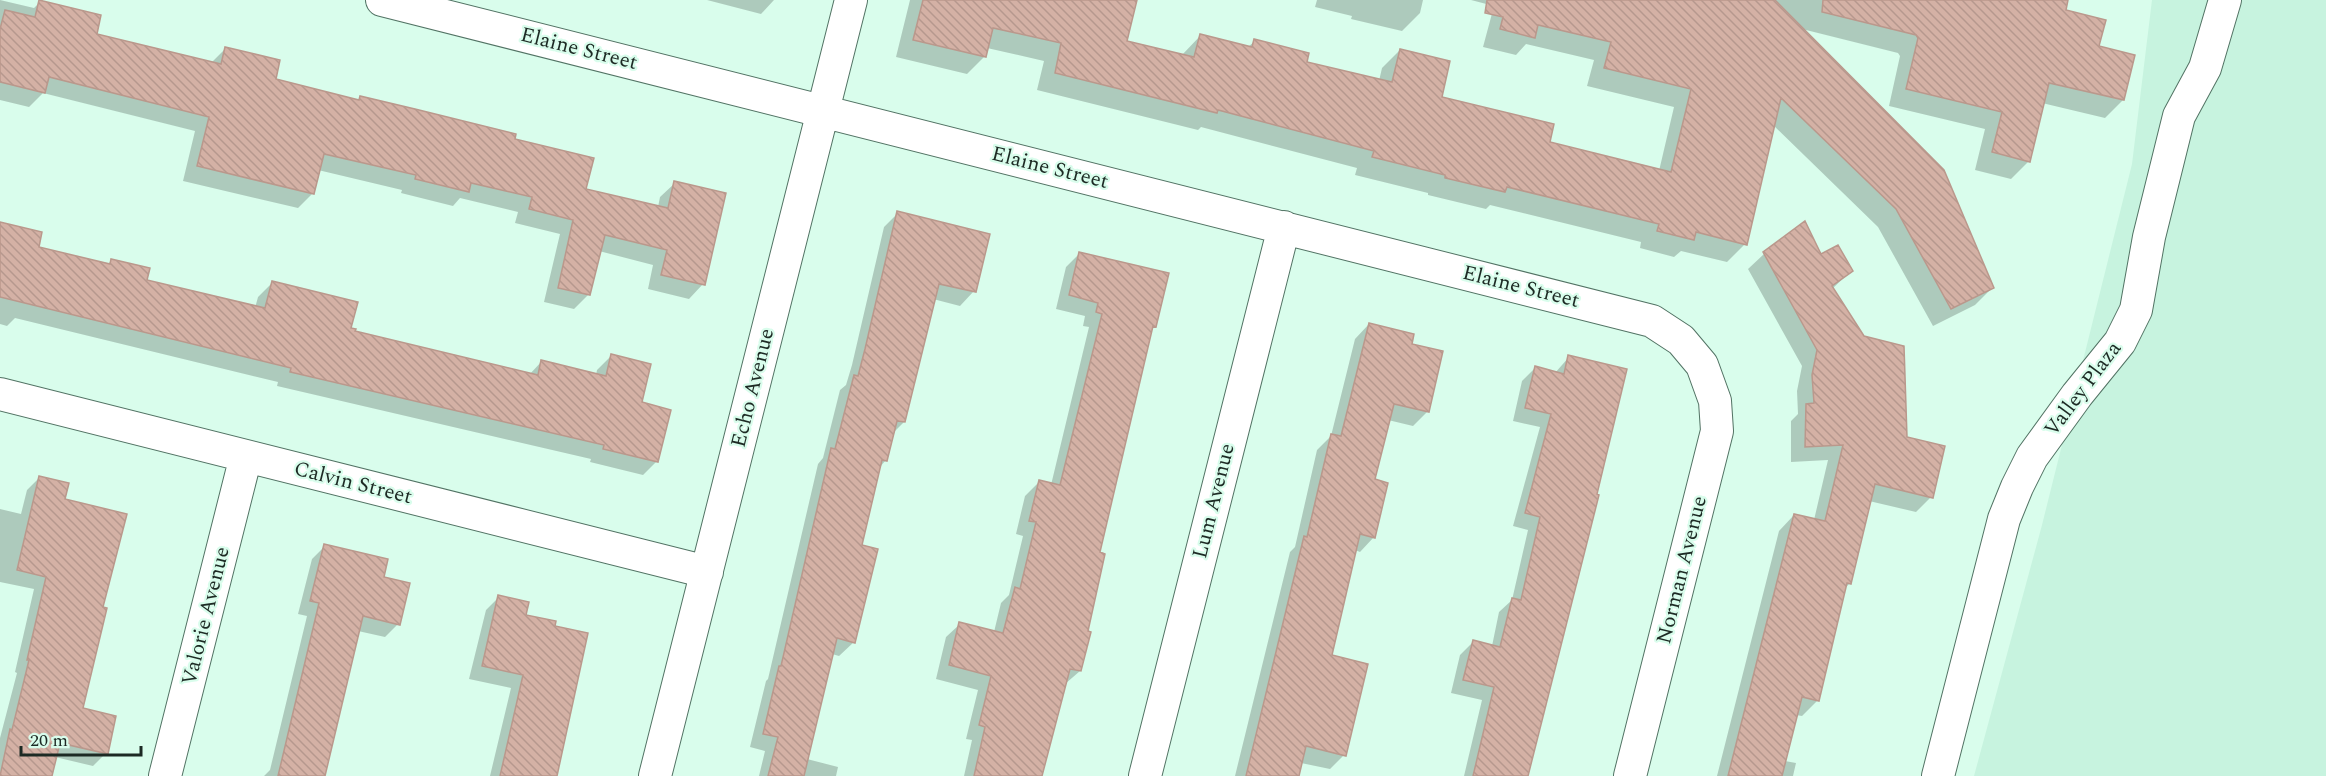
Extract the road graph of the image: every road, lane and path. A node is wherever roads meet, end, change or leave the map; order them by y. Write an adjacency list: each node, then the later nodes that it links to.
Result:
1 (382, 0): 4 (street, Elaine Street)
2 (851, 0): 4 (street, Echo Avenue)
3 (2225, 0): 14 (street, Valley Plaza)
4 (823, 111): 5 (street, Elaine Street); 9 (street, Echo Avenue)
5 (1284, 227): 6 (street, Elaine Street); 12 (street, Lum Avenue)
6 (1702, 365): 13 (street, Norman Avenue)
7 (0, 394): 8 (street, Calvin Street)
8 (246, 456): 9 (street, Calvin Street); 10 (street, Valorie Avenue)
9 (706, 572): 11 (street, Echo Avenue)
10 (165, 776)
11 (655, 776)
12 (1145, 776)
13 (1630, 776)
14 (1938, 776)

